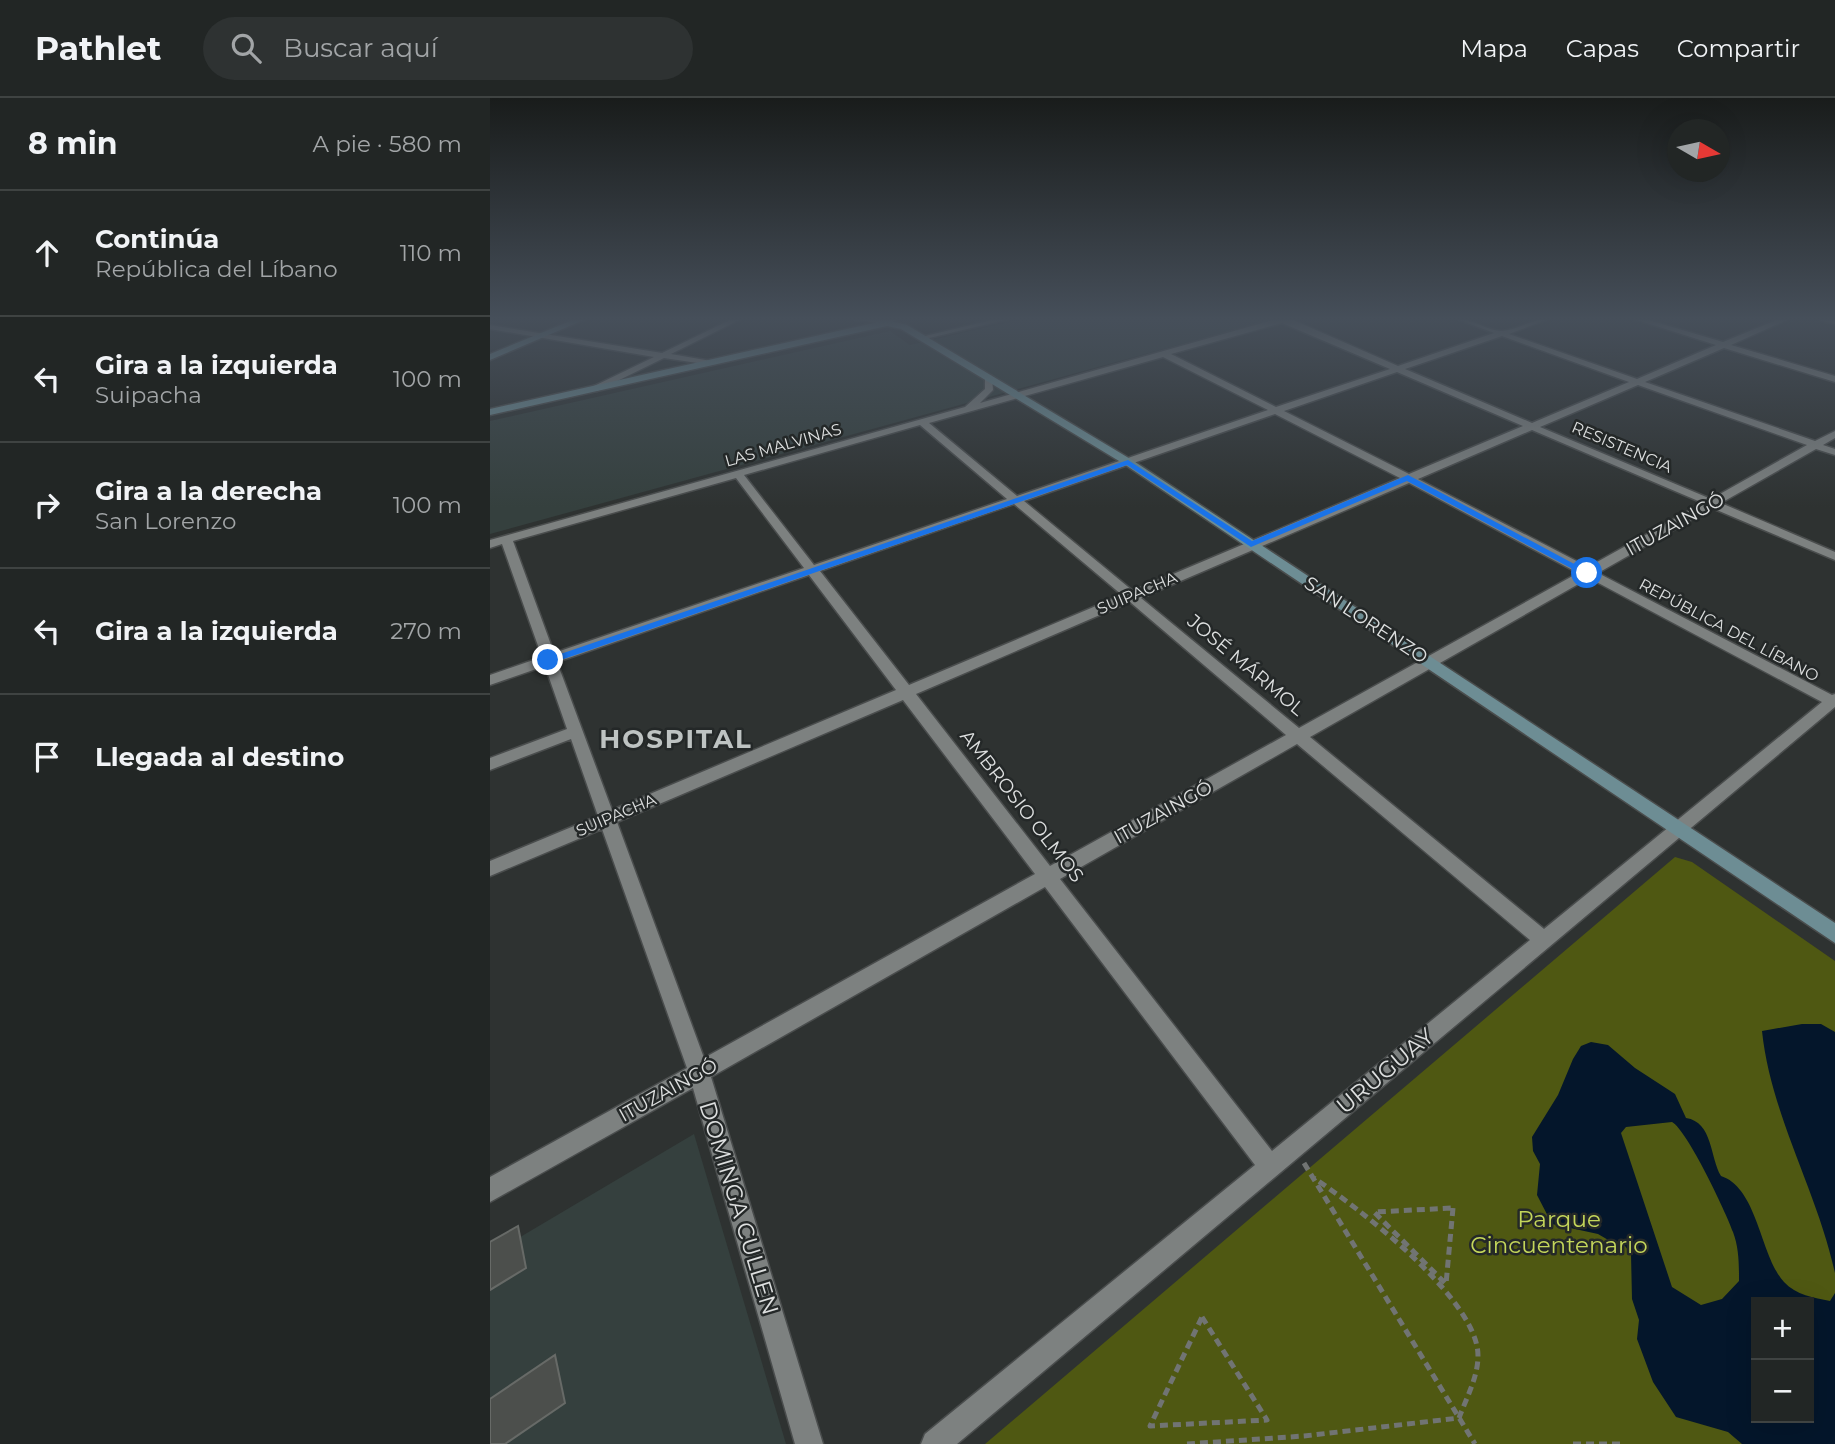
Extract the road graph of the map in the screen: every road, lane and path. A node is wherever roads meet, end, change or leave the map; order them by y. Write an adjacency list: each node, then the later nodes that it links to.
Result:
1 (609, 382): 11 (street)
2 (624, 382): 11 (main road)
3 (988, 382): 13 (street)
4 (997, 382): 12 (main road, SAN LORENZO)
5 (1066, 382): 12 (street, LAS MALVINAS)
6 (1218, 382): 14 (street, REPÚBLICA DEL LÍBANO)
7 (1361, 382): 14 (street)
8 (1428, 382): 17 (street, RESISTENCIA)
9 (1633, 382): 17 (street, SUIPACHA)
10 (1637, 382): 19 (street)
11 (597, 388): 15 (main road)
12 (1019, 395): 13 (street, LAS MALVINAS); 21 (main road, SAN LORENZO)
13 (966, 410): 16 (street, LAS MALVINAS)
14 (1275, 411): 21 (street); 23 (street, REPÚBLICA DEL LÍBANO)
15 (490, 412)
16 (922, 422): 22 (street, LAS MALVINAS); 24 (street, JOSÉ MÁRMOL)
17 (1530, 426): 23 (street, SUIPACHA); 25 (street, RESISTENCIA)
18 (1835, 434): 19 (street, ITUZAINGÓ)
19 (1815, 445): 20 (street); 25 (street, ITUZAINGÓ)
20 (1835, 452)
21 (1128, 462): 24 (street); 28 (main road, SAN LORENZO)
22 (738, 474): 26 (street, LAS MALVINAS); 30 (street, AMBROSIO OLMOS)
23 (1408, 478): 28 (street, SUIPACHA); 31 (street, REPÚBLICA DEL LÍBANO)
24 (1016, 500): 30 (street); 32 (street, JOSÉ MÁRMOL)
25 (1712, 503): 29 (street, RESISTENCIA); 31 (street, ITUZAINGÓ)
26 (506, 539): 27 (street, LAS MALVINAS); 33 (street, DOMINGA CULLEN)
27 (490, 544)
28 (1251, 544): 32 (street, SUIPACHA); 34 (main road, SAN LORENZO)
29 (1835, 556)
30 (814, 569): 33 (street); 36 (street, AMBROSIO OLMOS)
31 (1587, 573): 34 (street, ITUZAINGÓ); 37 (street, REPÚBLICA DEL LÍBANO)
32 (1132, 595): 36 (street, SUIPACHA); 39 (street, JOSÉ MÁRMOL)
33 (548, 660): 35 (street); 38 (street, DOMINGA CULLEN)
34 (1430, 662): 39 (street, ITUZAINGÓ); 42 (main road, SAN LORENZO)
35 (490, 680)
36 (906, 691): 41 (street, SUIPACHA); 44 (street, AMBROSIO OLMOS)
37 (1833, 700): 42 (street, URUGUAY)
38 (575, 732): 40 (street); 41 (street, DOMINGA CULLEN)
39 (1300, 735): 44 (street, ITUZAINGÓ); 46 (street, JOSÉ MÁRMOL)
40 (490, 764)
41 (608, 818): 43 (street, SUIPACHA); 47 (street, DOMINGA CULLEN)
42 (1678, 828): 45 (main road, SAN LORENZO); 46 (street, URUGUAY)
43 (490, 869)
44 (1049, 876): 47 (street, ITUZAINGÓ); 49 (street, AMBROSIO OLMOS)
45 (1835, 934)
46 (1543, 940): 48 (street, URUGUAY)
47 (699, 1073): 51 (street, ITUZAINGÓ); 56 (street, DOMINGA CULLEN)
48 (1294, 1146): 49 (street, URUGUAY); 50 (path)
49 (1270, 1166): 57 (street, URUGUAY)
50 (1314, 1178): 53 (path); 53 (path)
51 (490, 1190)
52 (1374, 1212): 52 (path)
53 (1459, 1418): 55 (path); 59 (path)
54 (1267, 1420): 54 (path)
55 (1305, 1440): 58 (path)
56 (809, 1444)
57 (935, 1444)
58 (1187, 1444)
59 (1475, 1444)
60 (1573, 1444): 61 (path)
61 (1620, 1444)

